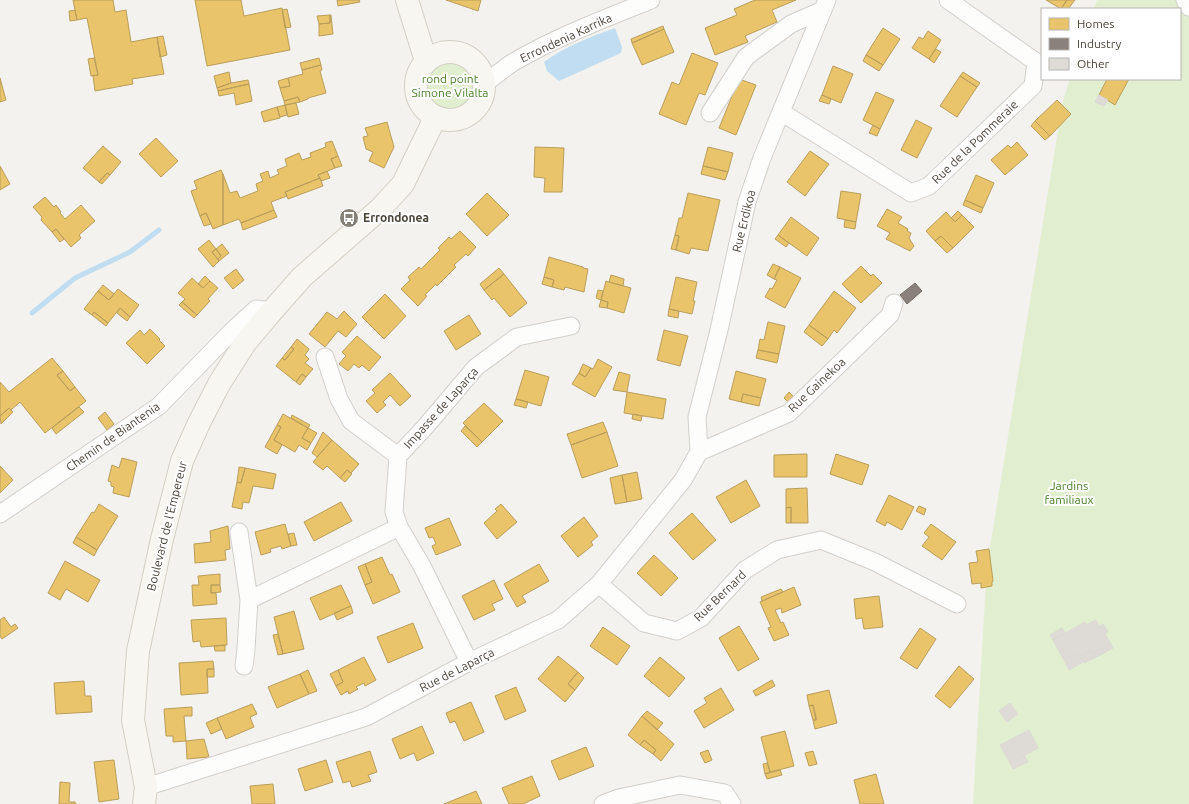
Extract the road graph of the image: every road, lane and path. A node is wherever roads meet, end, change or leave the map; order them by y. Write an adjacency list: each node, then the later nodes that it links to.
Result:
1 (408, 0): 7 (main road)
2 (651, 0): 8 (street, Errondenia Karrika)
3 (948, 0): 9 (street, Rue de la Pommeraie)
4 (1185, 0): 6 (street)
5 (825, 5): 9 (street, Rue Erdikoa); 10 (street)
6 (1189, 8)
7 (426, 61): 8 (main road); 11 (main road)
8 (485, 83): 11 (main road)
9 (781, 112): 16 (street, Rue Erdikoa)
10 (710, 113)
11 (435, 118): 13 (main road, Boulevard de l'Empereur)
12 (894, 303): 16 (street, Rue Gainekoa)
13 (272, 311): 18 (street, Chemin de Biantenia); 26 (main road, Boulevard de l'Empereur)
14 (572, 326): 17 (street, Impasse de Laparça)
15 (325, 357): 17 (street, Impasse de Laparça)
16 (699, 452): 21 (street, Rue de Laparça)
17 (398, 456): 19 (street, Impasse de Laparça)
18 (0, 514)
19 (400, 527): 22 (street); 24 (street, Impasse de Laparça)
20 (239, 532): 22 (street)
21 (599, 584): 23 (street, Rue Bernard); 24 (street, Rue de Laparça)
22 (249, 600): 25 (street)
23 (957, 604)
24 (469, 662): 26 (street, Rue de Laparça)
25 (244, 666)
26 (145, 795)
27 (603, 804): 28 (street)
28 (732, 804)

